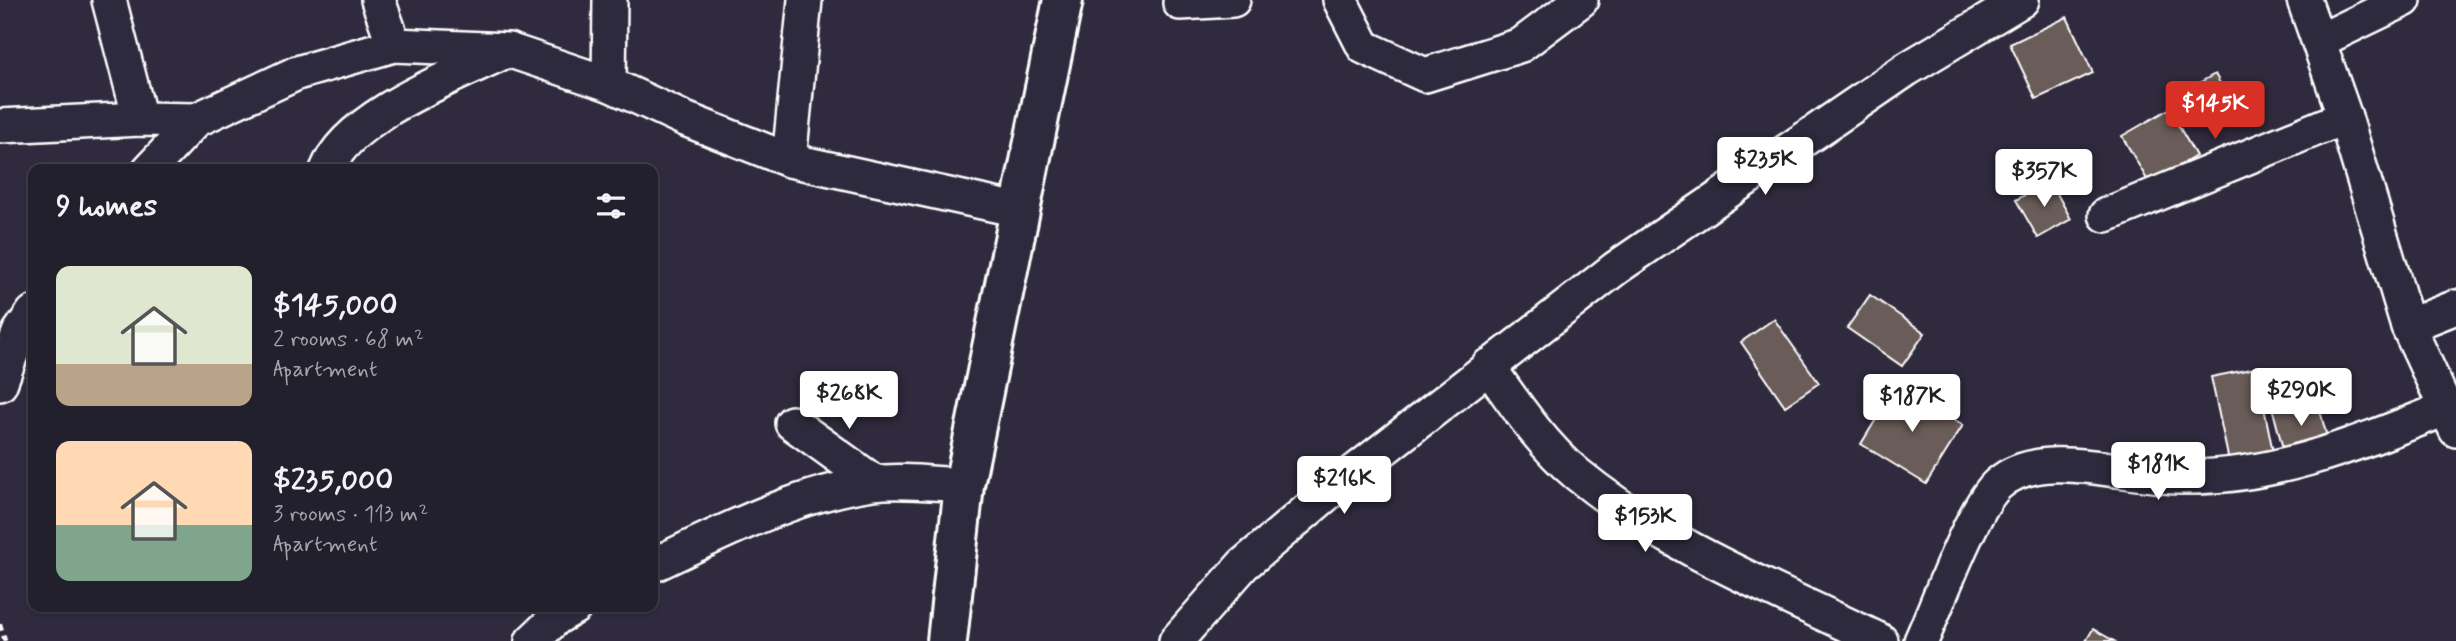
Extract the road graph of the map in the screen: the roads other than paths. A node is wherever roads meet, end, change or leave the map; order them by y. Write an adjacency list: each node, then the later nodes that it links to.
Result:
1 (109, 0): 18 (street)
2 (378, 0): 14 (street)
3 (610, 0): 16 (street)
4 (805, 0): 21 (street)
5 (1063, 0): 24 (street)
6 (1233, 0): 12 (street)
7 (1340, 0): 8 (street)
8 (1581, 0)
9 (2022, 0): 29 (street)
10 (2304, 0): 13 (street)
11 (2404, 0): 13 (street)
12 (1181, 3)
13 (2319, 41): 17 (street)
14 (394, 46): 15 (street); 19 (street)
15 (508, 50): 16 (street); 23 (street)
16 (609, 83): 21 (street)
17 (2345, 117): 25 (street); 28 (street)
18 (140, 119): 19 (street); 20 (street)
19 (196, 120): 22 (street)
20 (0, 126)
21 (789, 160): 24 (street)
22 (155, 164)
23 (331, 164)
24 (1018, 210): 34 (street)
25 (2106, 215)
26 (2456, 307): 28 (street)
27 (28, 320): 30 (street)
28 (2408, 326): 31 (street)
29 (1488, 366): 39 (street); 40 (street)
30 (0, 384)
31 (2450, 420): 41 (street)
32 (792, 423): 33 (street)
33 (874, 482): 34 (street); 35 (street)
34 (964, 485): 38 (street)
35 (658, 563)
36 (566, 612): 37 (street)
37 (532, 641)
38 (947, 641)
39 (1176, 641)
40 (1881, 641)
41 (1922, 641)

